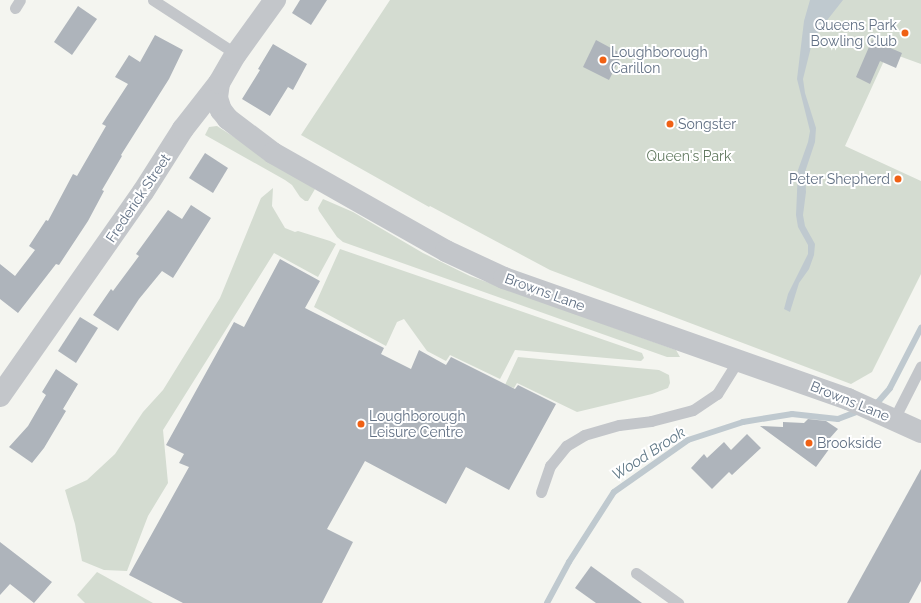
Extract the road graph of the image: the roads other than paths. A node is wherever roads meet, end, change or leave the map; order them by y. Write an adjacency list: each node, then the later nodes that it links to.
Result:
1 (152, 0): 3 (lane)
2 (275, 0): 3 (street, Frederick Street)
3 (236, 54): 4 (street, Frederick Street)
4 (219, 83): 5 (street, Browns Lane); 7 (street, Frederick Street)
5 (738, 360): 8 (street, Browns Lane); 10 (lane)
6 (921, 366): 8 (lane)
7 (0, 396)
8 (892, 418): 9 (street, Browns Lane)
9 (921, 432)
10 (541, 492)
11 (636, 573): 12 (lane)
12 (678, 603)

